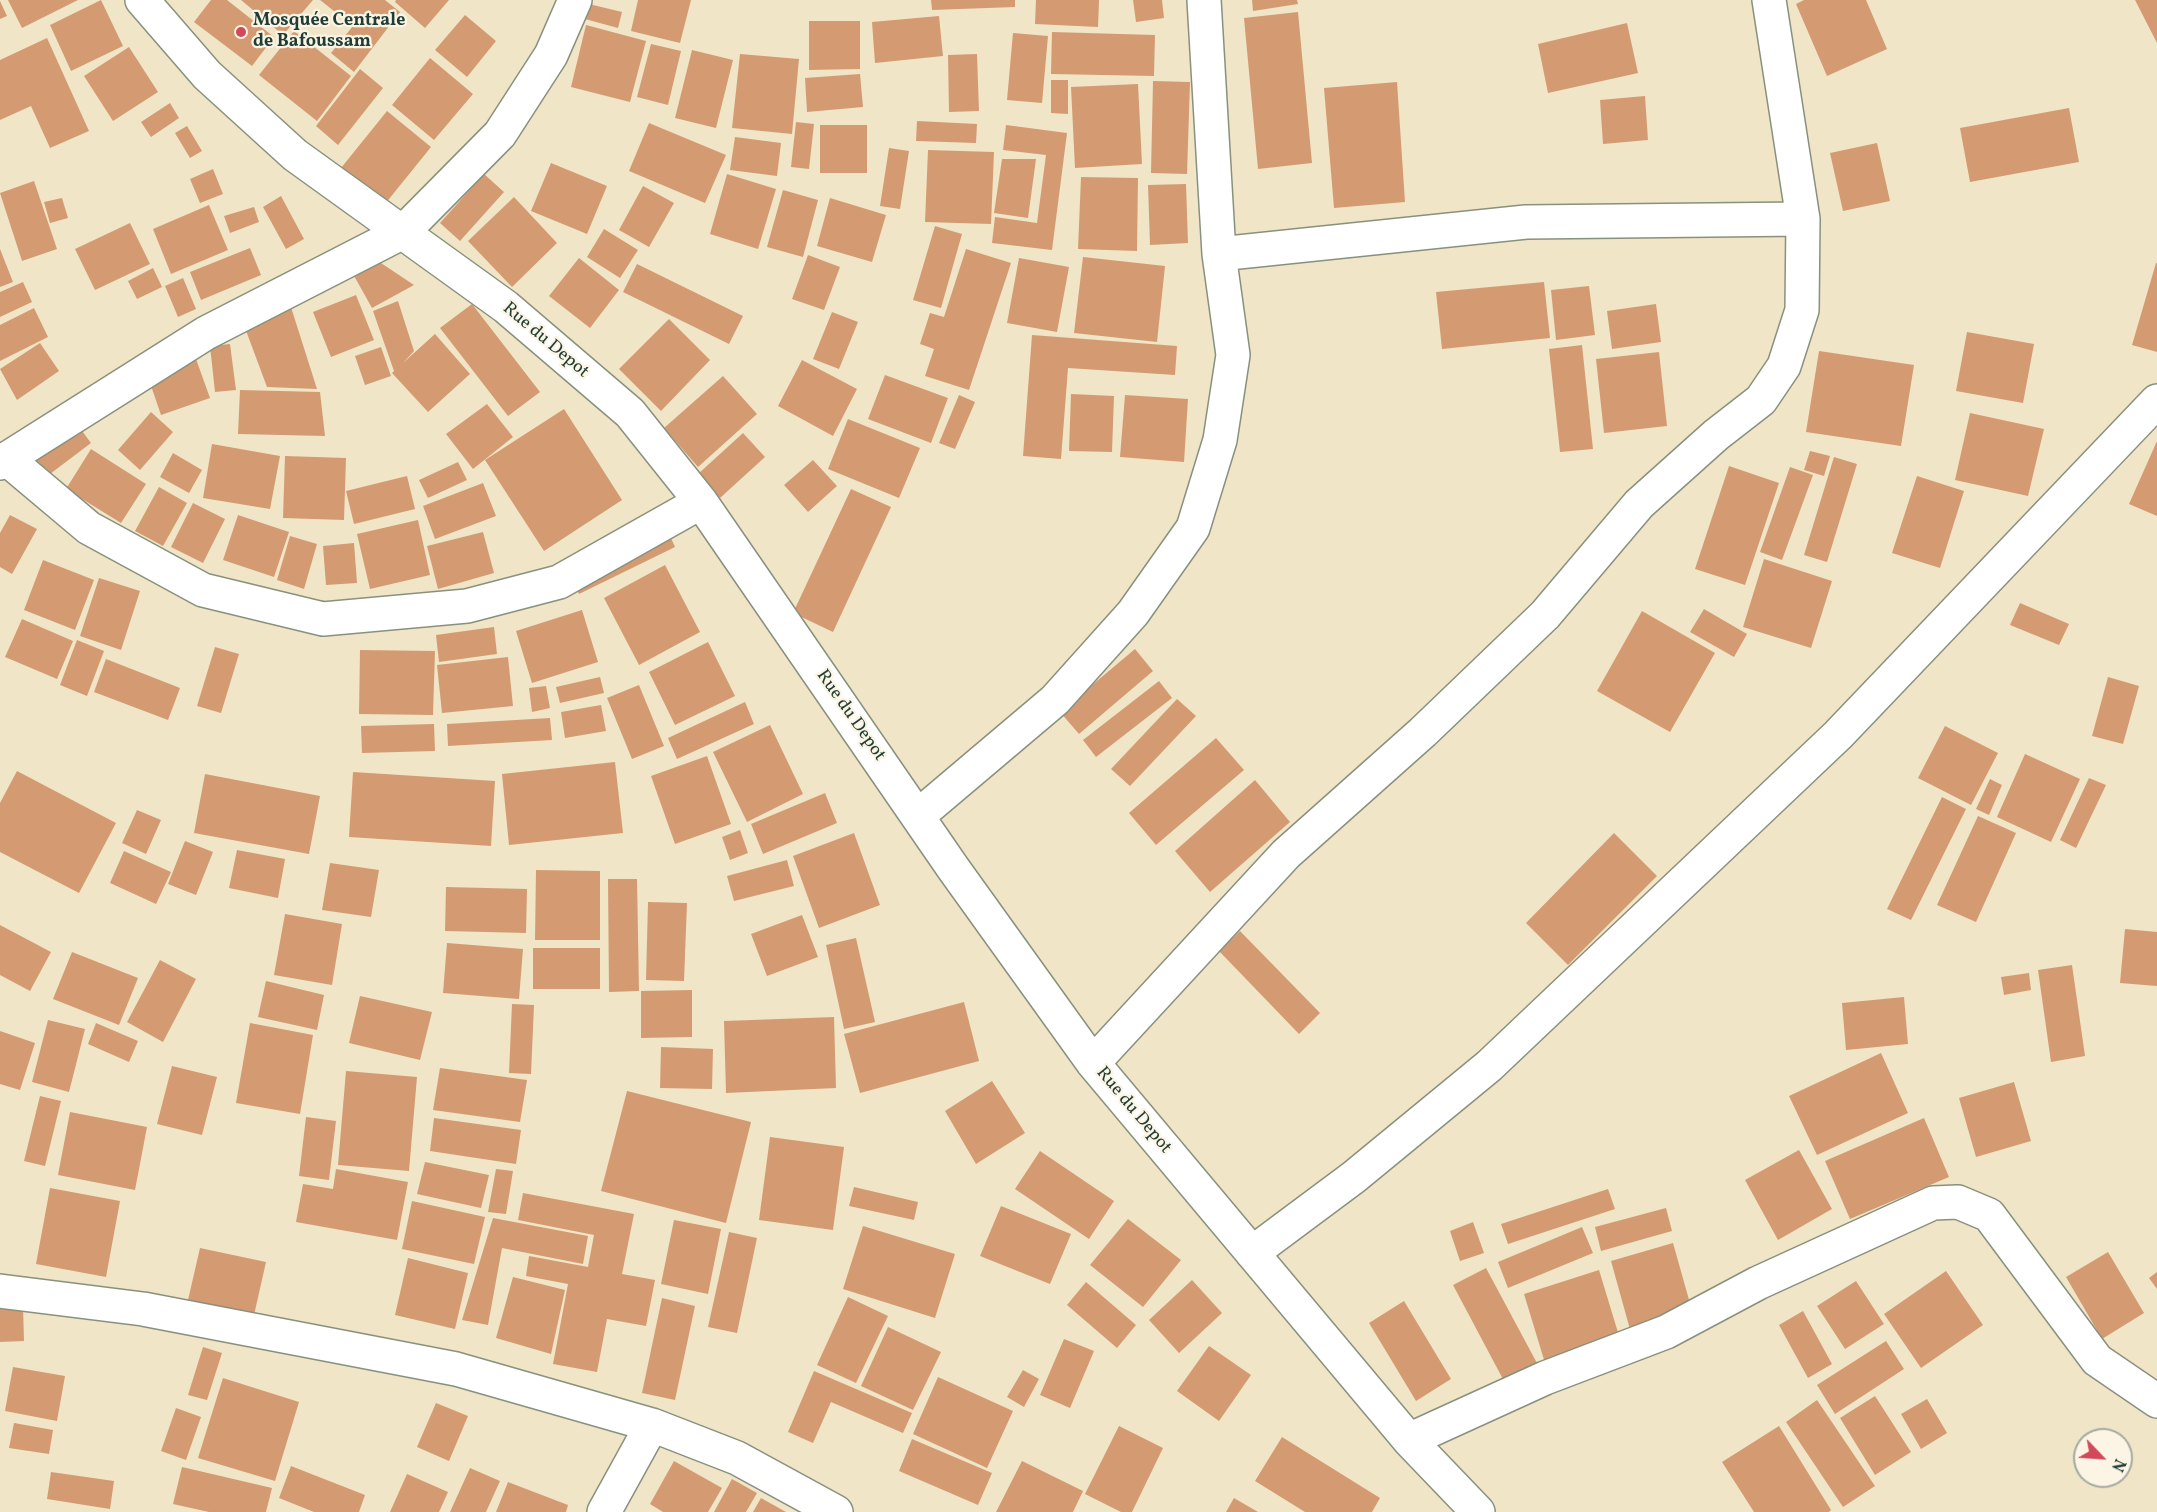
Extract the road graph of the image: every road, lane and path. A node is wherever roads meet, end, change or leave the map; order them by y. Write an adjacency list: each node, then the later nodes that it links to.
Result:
1 (142, 0): 6 (street, Rue du Depot)
2 (575, 0): 6 (street)
3 (1204, 0): 7 (street)
4 (1769, 0): 5 (street)
5 (1803, 219): 7 (street); 12 (street)
6 (403, 232): 9 (street); 10 (street, Rue du Depot)
7 (1219, 254): 11 (street)
8 (2157, 401): 13 (street)
9 (3, 461): 10 (street)
10 (701, 502): 11 (street, Rue du Depot)
11 (919, 815): 12 (street, Rue du Depot)
12 (1093, 1063): 13 (street, Rue du Depot)
13 (1252, 1252): 17 (street, Rue du Depot)
14 (0, 1291): 16 (street)
15 (2157, 1401): 17 (street)
16 (651, 1425): 18 (street); 19 (street)
17 (1409, 1440): 20 (street, Rue du Depot)
18 (604, 1512)
19 (836, 1512)
20 (1478, 1512)

